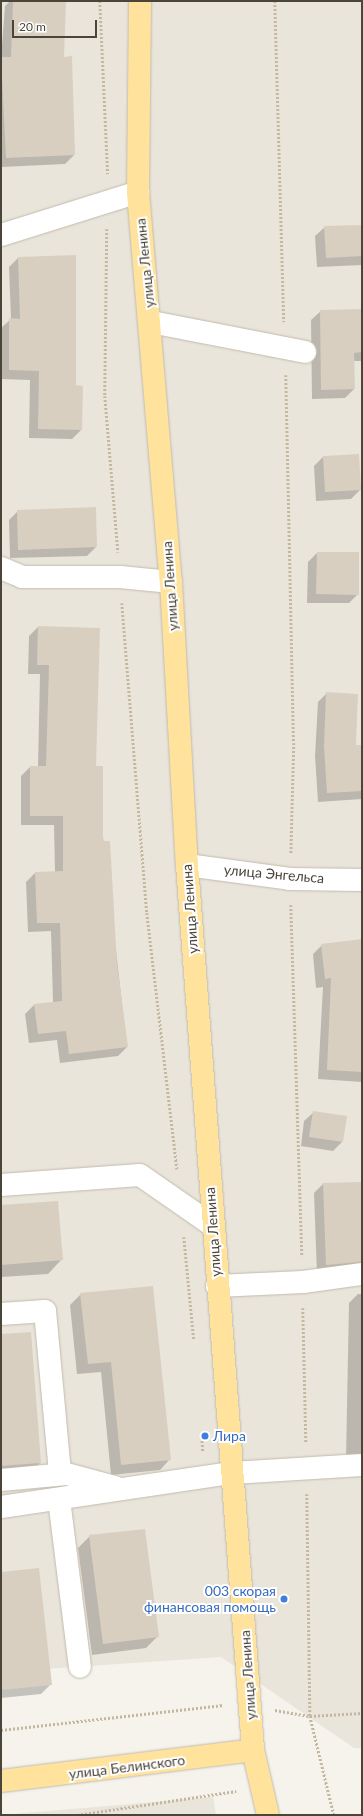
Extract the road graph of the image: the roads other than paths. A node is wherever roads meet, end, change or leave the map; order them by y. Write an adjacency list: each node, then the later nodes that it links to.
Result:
1 (140, 1): 2 (main road, улица Ленина)
2 (138, 192): 3 (street); 4 (main road, улица Ленина)
3 (1, 235)
4 (151, 322): 5 (street); 7 (main road, улица Ленина)
5 (295, 350)
6 (1, 568): 7 (street)
7 (171, 582): 8 (main road, улица Ленина)
8 (187, 865): 9 (street, улица Энгельса); 11 (main road, улица Ленина)
9 (362, 880)
10 (1, 1185): 11 (street)
11 (212, 1225): 13 (main road, улица Ленина)
12 (362, 1274): 13 (street)
13 (218, 1286): 16 (main road, улица Ленина)
14 (1, 1314): 17 (street)
15 (362, 1465): 16 (street)
16 (232, 1473): 19 (street); 23 (main road, улица Ленина)
17 (60, 1474): 18 (street); 19 (street)
18 (1, 1480)
19 (124, 1490): 20 (street)
20 (59, 1499): 21 (street); 22 (street)
21 (1, 1507)
22 (80, 1667)
23 (244, 1752): 24 (main road, улица Белинского); 25 (main road, улица Ленина)
24 (1, 1781)
25 (268, 1815)

